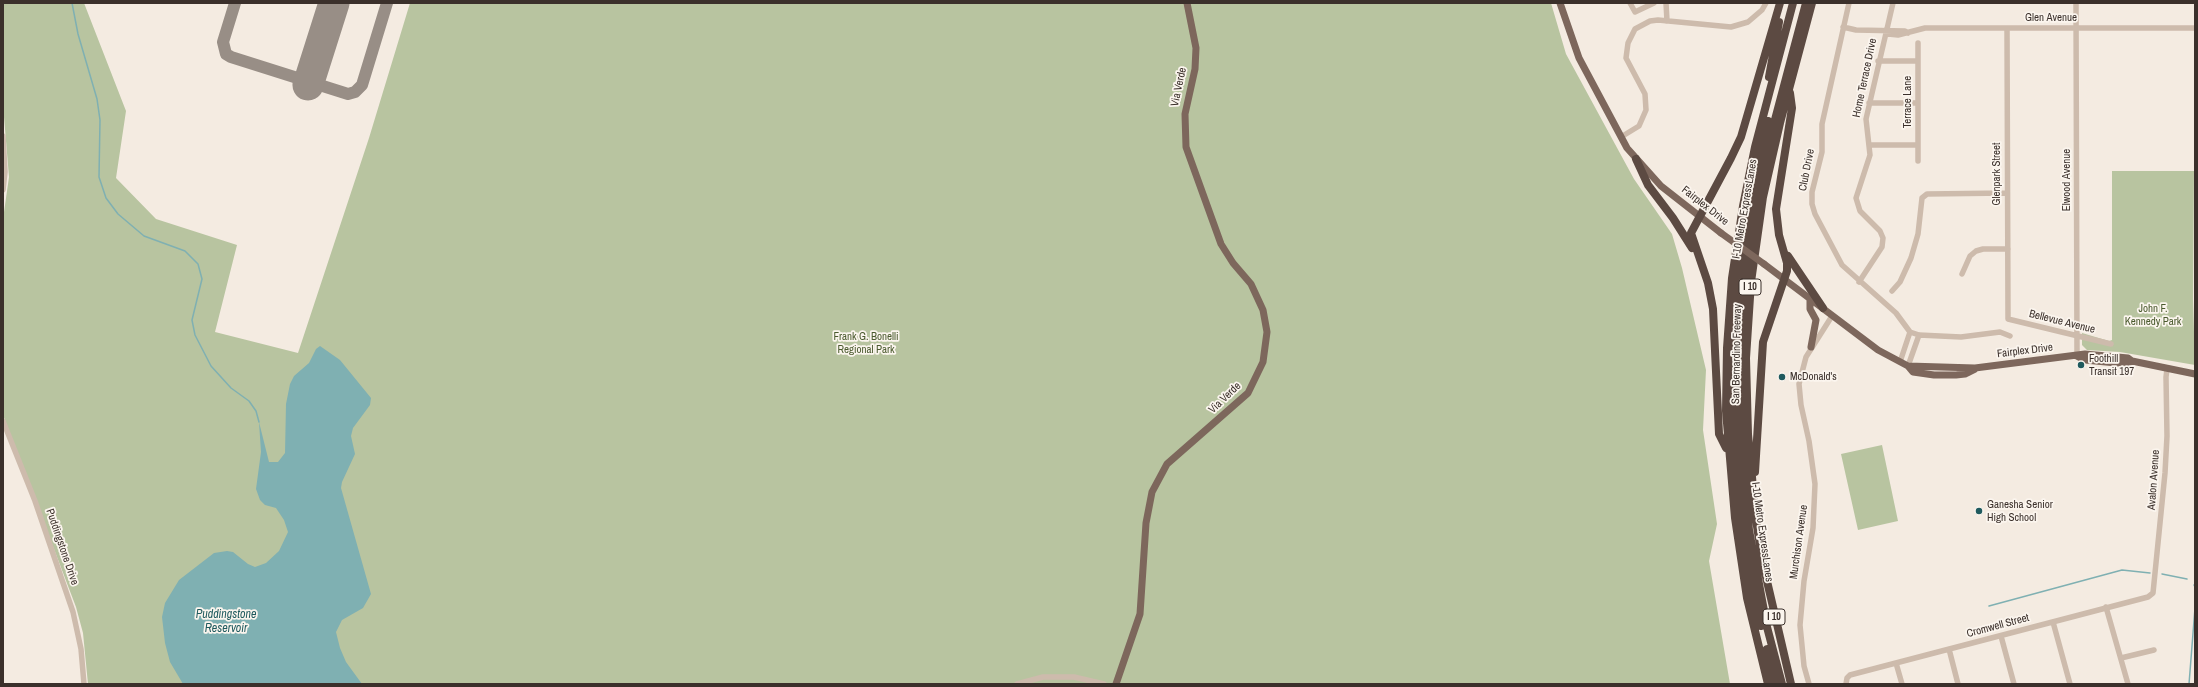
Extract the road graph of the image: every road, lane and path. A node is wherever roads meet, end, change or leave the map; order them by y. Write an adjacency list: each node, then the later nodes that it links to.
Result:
1 (1187, 3): 74 (main road, Via Verde)
2 (1560, 3): 29 (main road, Fairplex Drive)
3 (1630, 3): 4 (street)
4 (1654, 3)
5 (1666, 3): 14 (street)
6 (1766, 3): 14 (street)
7 (1781, 3): 27 (highway); 36 (highway)
8 (1793, 3): 23 (highway, San Bernardino Freeway / I 10)
9 (1806, 3): 77 (highway, I-10 Metro ExpressLanes)
10 (1813, 3): 24 (highway, San Bernardino Freeway / I 10)
11 (1849, 3): 15 (street, Club Drive)
12 (1893, 3): 19 (street, Home Terrace Drive)
13 (2076, 3): 17 (street, Elwood Avenue)
14 (1666, 20): 29 (street)
15 (1843, 27): 19 (street, Glen Avenue); 42 (street, Club Drive)
16 (2007, 28): 17 (street, Glen Avenue); 19 (street, Glen Avenue); 35 (street, Glenpark Street)
17 (2077, 28): 18 (street, Glen Avenue); 51 (street, Elwood Avenue)
18 (2195, 28)
19 (1885, 31): 21 (street, Home Terrace Drive)
20 (1918, 44): 22 (street, Terrace Lane)
21 (1878, 61): 22 (street); 25 (street, Home Terrace Drive)
22 (1918, 61): 26 (street, Terrace Lane)
23 (1777, 65): 27 (highway, San Bernardino Freeway / I 10); 76 (highway, I-10 Metro ExpressLanes)
24 (1789, 88): 38 (highway); 61 (highway, San Bernardino Freeway / I 10)
25 (1869, 103): 26 (street); 30 (street, Home Terrace Drive)
26 (1918, 103): 31 (street, Terrace Lane)
27 (1759, 131): 60 (highway, San Bernardino Freeway / I 10)
28 (3, 136): 34 (street)
29 (1621, 137): 32 (main road, Fairplex Drive)
30 (1870, 144): 31 (street); 42 (street, Home Terrace Drive)
31 (1918, 145): 33 (street, Terrace Lane)
32 (1636, 159): 36 (main road, Fairplex Drive); 39 (highway)
33 (1918, 162)
34 (3, 190)
35 (2007, 194): 37 (street, Glenpark Street); 43 (street)
36 (1700, 216): 39 (highway); 41 (main road, Fairplex Drive, bridge)
37 (2008, 249): 40 (street); 47 (street, Glenpark Street)
38 (1784, 251): 41 (highway); 45 (highway)
39 (1703, 268): 60 (highway)
40 (1962, 274)
41 (1784, 279): 44 (main road, Fairplex Drive); 61 (highway)
42 (1859, 282): 48 (street, Club Drive)
43 (1892, 291)
44 (1810, 298): 45 (main road, Fairplex Drive); 53 (main road)
45 (1823, 308): 46 (main road, Fairplex Drive)
46 (1832, 316): 53 (street, Murchison Avenue); 55 (main road, Fairplex Drive)
47 (2008, 319): 51 (street, Bellevue Avenue)
48 (1910, 332): 49 (street); 55 (street)
49 (1919, 335): 50 (street); 56 (street)
50 (2010, 336)
51 (2077, 336): 52 (street, Bellevue Avenue); 54 (street, Elwood Avenue)
52 (2111, 344)
53 (1811, 347): 79 (street, Murchison Avenue)
54 (2077, 356): 56 (main road, Fairplex Drive); 57 (main road, Fairplex Drive)
55 (1900, 362): 56 (main road, Fairplex Drive)
56 (1908, 366)
57 (2167, 369): 58 (main road, Fairplex Drive); 62 (street, Avalon Avenue)
58 (2195, 374)
59 (3, 421): 71 (street, Puddingstone Drive)
60 (1728, 451): 75 (highway, San Bernardino Freeway / I 10)
61 (1753, 488): 78 (highway, San Bernardino Freeway / I 10)
62 (2153, 593): 63 (street, Cromwell Street)
63 (2106, 607): 64 (street, Cromwell Street); 68 (street)
64 (2053, 622): 65 (street, Cromwell Street); 83 (street)
65 (2001, 636): 66 (street, Cromwell Street); 82 (street)
66 (1949, 649): 69 (street, Cromwell Street); 81 (street)
67 (2154, 650): 68 (street)
68 (2121, 658): 84 (street)
69 (1896, 663): 70 (street, Cromwell Street); 80 (street)
70 (1846, 681)
71 (84, 684)
72 (1017, 684): 73 (street)
73 (1104, 684)
74 (1116, 684)
75 (1768, 684)
76 (1776, 684)
77 (1782, 684)
78 (1791, 684)
79 (1809, 684)
80 (1902, 684)
81 (1958, 684)
82 (2014, 684)
83 (2070, 684)
84 (2128, 684)

